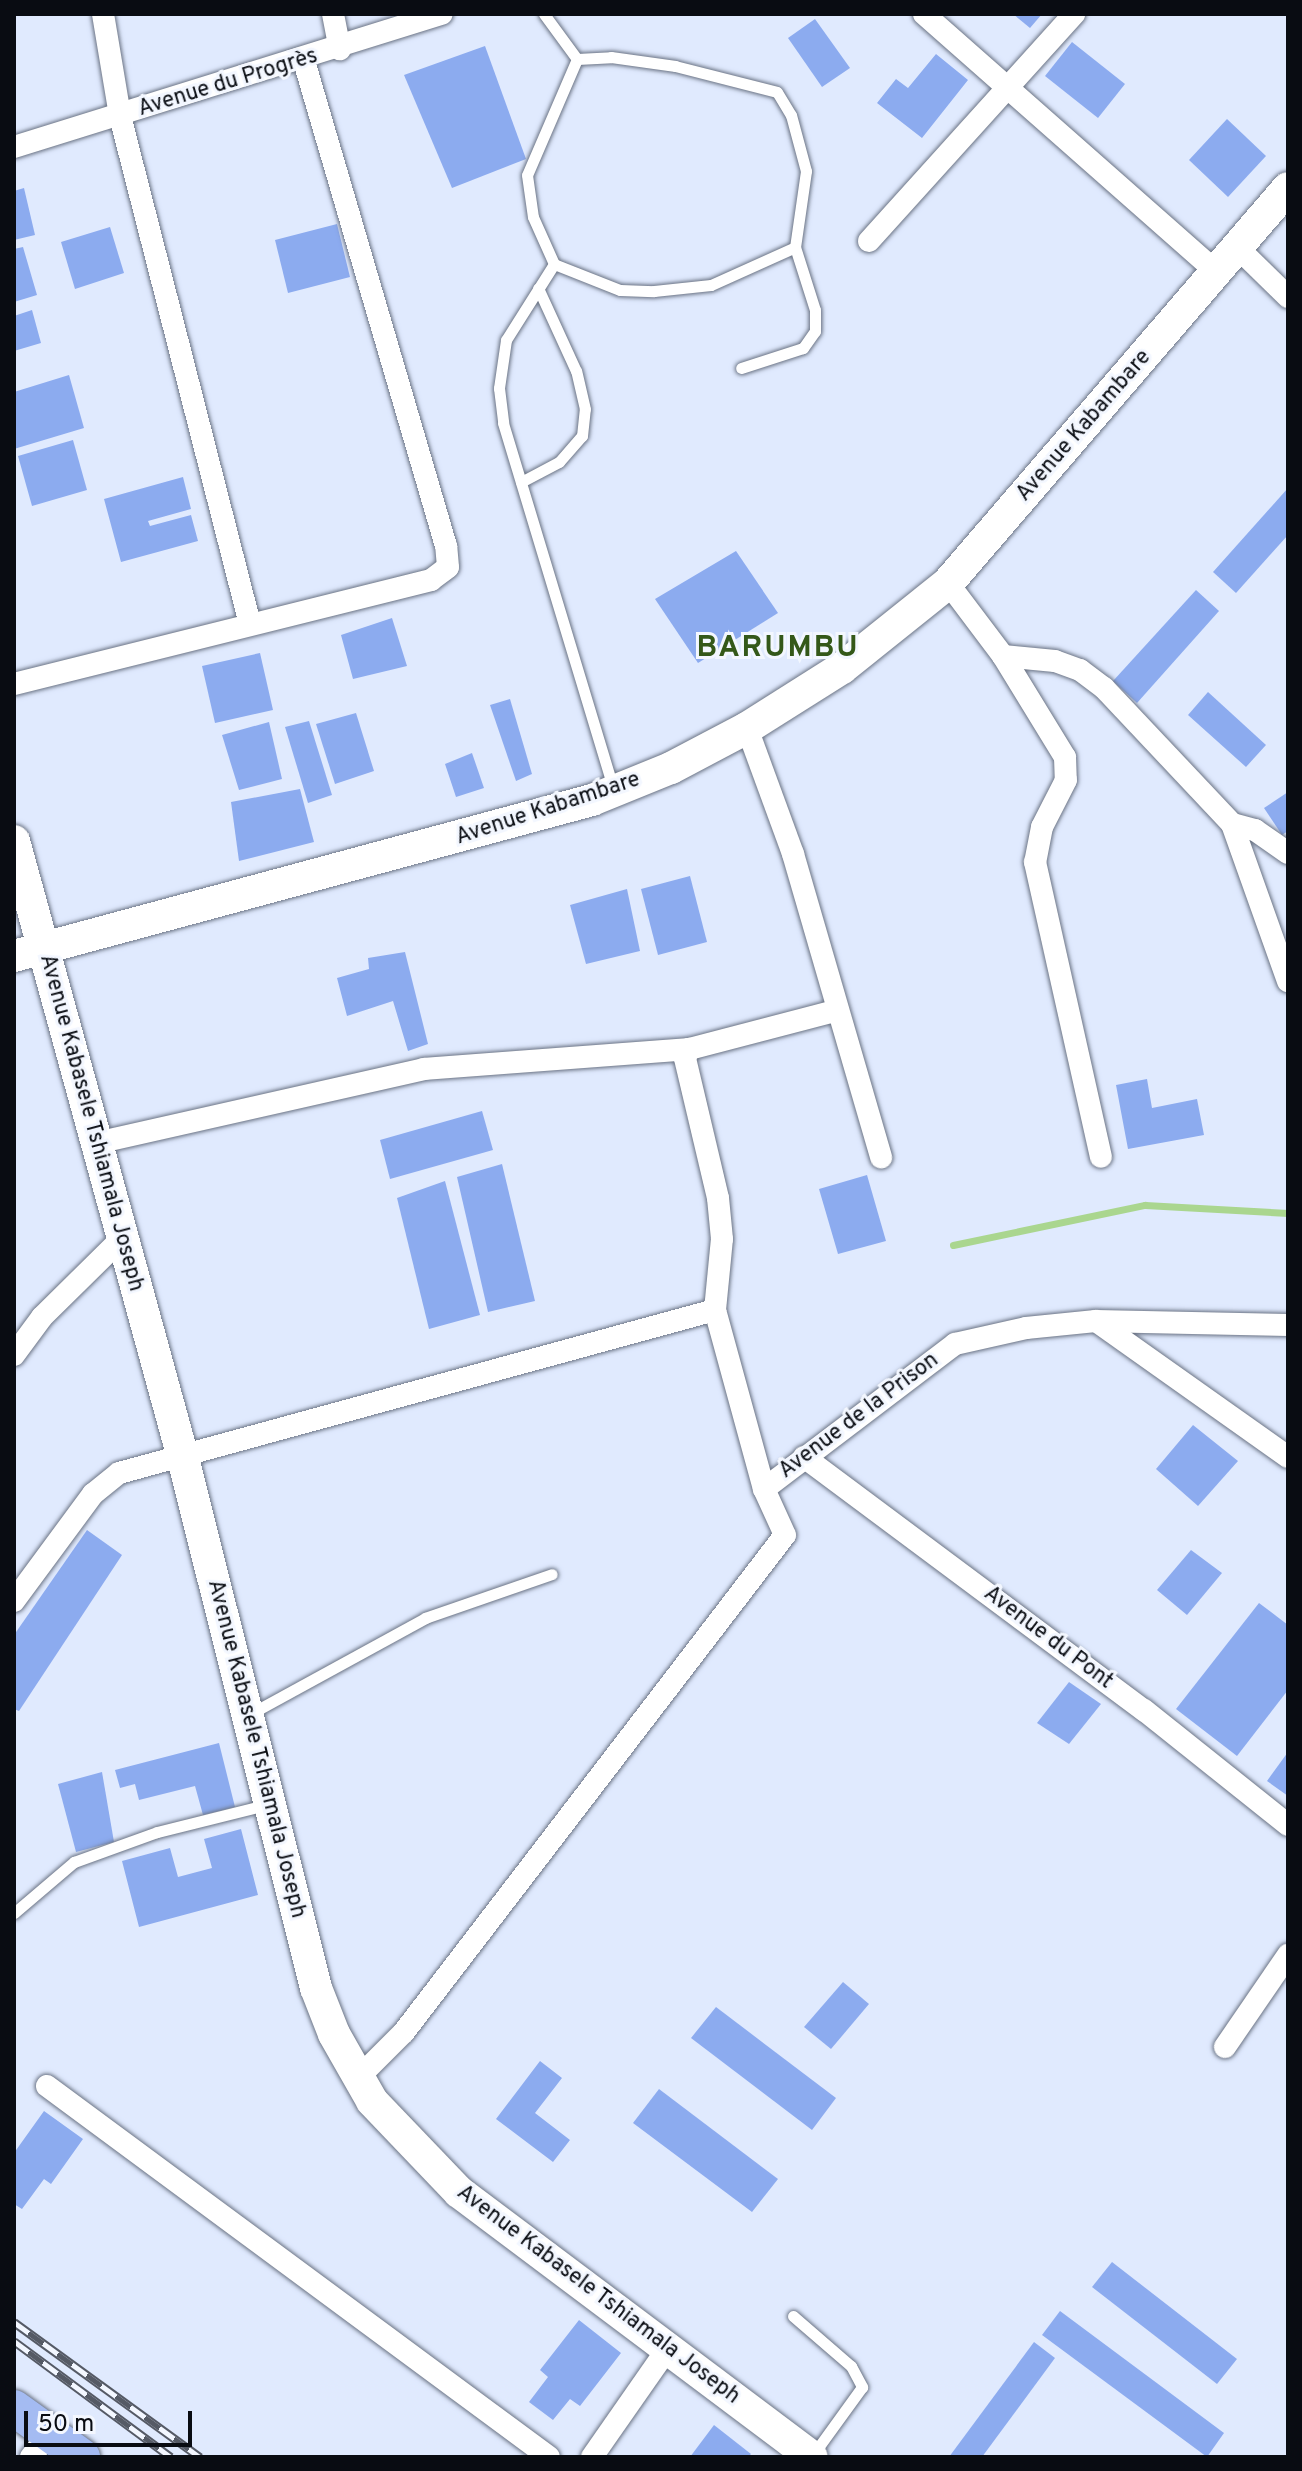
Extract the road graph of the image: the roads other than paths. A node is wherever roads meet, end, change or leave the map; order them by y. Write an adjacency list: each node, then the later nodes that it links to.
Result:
1 (103, 14): 11 (street)
2 (333, 14): 7 (street)
3 (442, 14): 7 (street, Avenue du Progrès)
4 (544, 14): 8 (lane)
5 (924, 14): 10 (street)
6 (1074, 14): 10 (street)
7 (340, 49): 9 (street, Avenue du Progrès)
8 (577, 59): 15 (lane); 17 (lane)
9 (304, 61): 11 (street, Avenue du Progrès); 23 (street)
10 (1007, 85): 14 (street); 16 (street)
11 (120, 116): 12 (street, Avenue du Progrès); 23 (street)
12 (14, 147)
13 (1288, 188): 16 (main road, Avenue Kabambare)
14 (869, 241)
15 (795, 247): 17 (lane); 20 (lane)
16 (1228, 260): 19 (street); 22 (main road, Avenue Kabambare)
17 (554, 264): 18 (lane)
18 (538, 288): 21 (lane); 21 (lane)
19 (1288, 297)
20 (741, 368)
21 (521, 482): 27 (lane)
22 (948, 583): 24 (street); 26 (main road, Avenue Kabambare)
23 (250, 624): 25 (street)
24 (1003, 656): 28 (street); 37 (street)
25 (14, 684)
26 (747, 728): 27 (main road, Avenue Kabambare); 33 (street)
27 (614, 791): 31 (main road, Avenue Kabambare)
28 (1232, 824): 30 (street); 32 (street)
29 (14, 841): 31 (main road, Avenue Kabasele Tshiamala Joseph)
30 (1288, 853)
31 (28, 952): 35 (main road, Avenue Kabasele Tshiamala Joseph)
32 (1288, 981)
33 (835, 1011): 34 (street); 36 (street)
34 (689, 1049): 35 (street); 39 (street)
35 (96, 1143): 38 (main road, Avenue Kabasele Tshiamala Joseph)
36 (881, 1157)
37 (1101, 1157)
38 (122, 1238): 42 (street); 43 (main road, Avenue Kabasele Tshiamala Joseph)
39 (715, 1310): 43 (street); 46 (street)
40 (1096, 1321): 41 (street, Avenue de la Prison); 44 (street, Avenue de la Prison); 45 (street)
41 (1288, 1325)
42 (14, 1355)
43 (182, 1454): 48 (street); 49 (main road, Avenue Kabasele Tshiamala Joseph)
44 (804, 1457): 46 (street, Avenue de la Prison); 51 (street, Avenue du Pont)
45 (1288, 1457)
46 (764, 1489): 55 (street)
47 (552, 1574): 49 (lane)
48 (14, 1601)
49 (246, 1716): 50 (main road, Avenue Kabasele Tshiamala Joseph)
50 (269, 1804): 52 (lane); 55 (main road, Avenue Kabasele Tshiamala Joseph)
51 (1288, 1825)
52 (14, 1913)
53 (1288, 1955): 54 (street)
54 (1225, 2047)
55 (357, 2079): 58 (main road, Avenue Kabasele Tshiamala Joseph)
56 (47, 2086): 62 (street)
57 (793, 2316): 64 (lane)
58 (668, 2348): 63 (street); 64 (main road, Avenue Kabasele Tshiamala Joseph)
59 (14, 2408): 60 (main road)
60 (40, 2445): 61 (main road)
61 (82, 2457)
62 (549, 2457)
63 (592, 2457)
64 (812, 2457)

